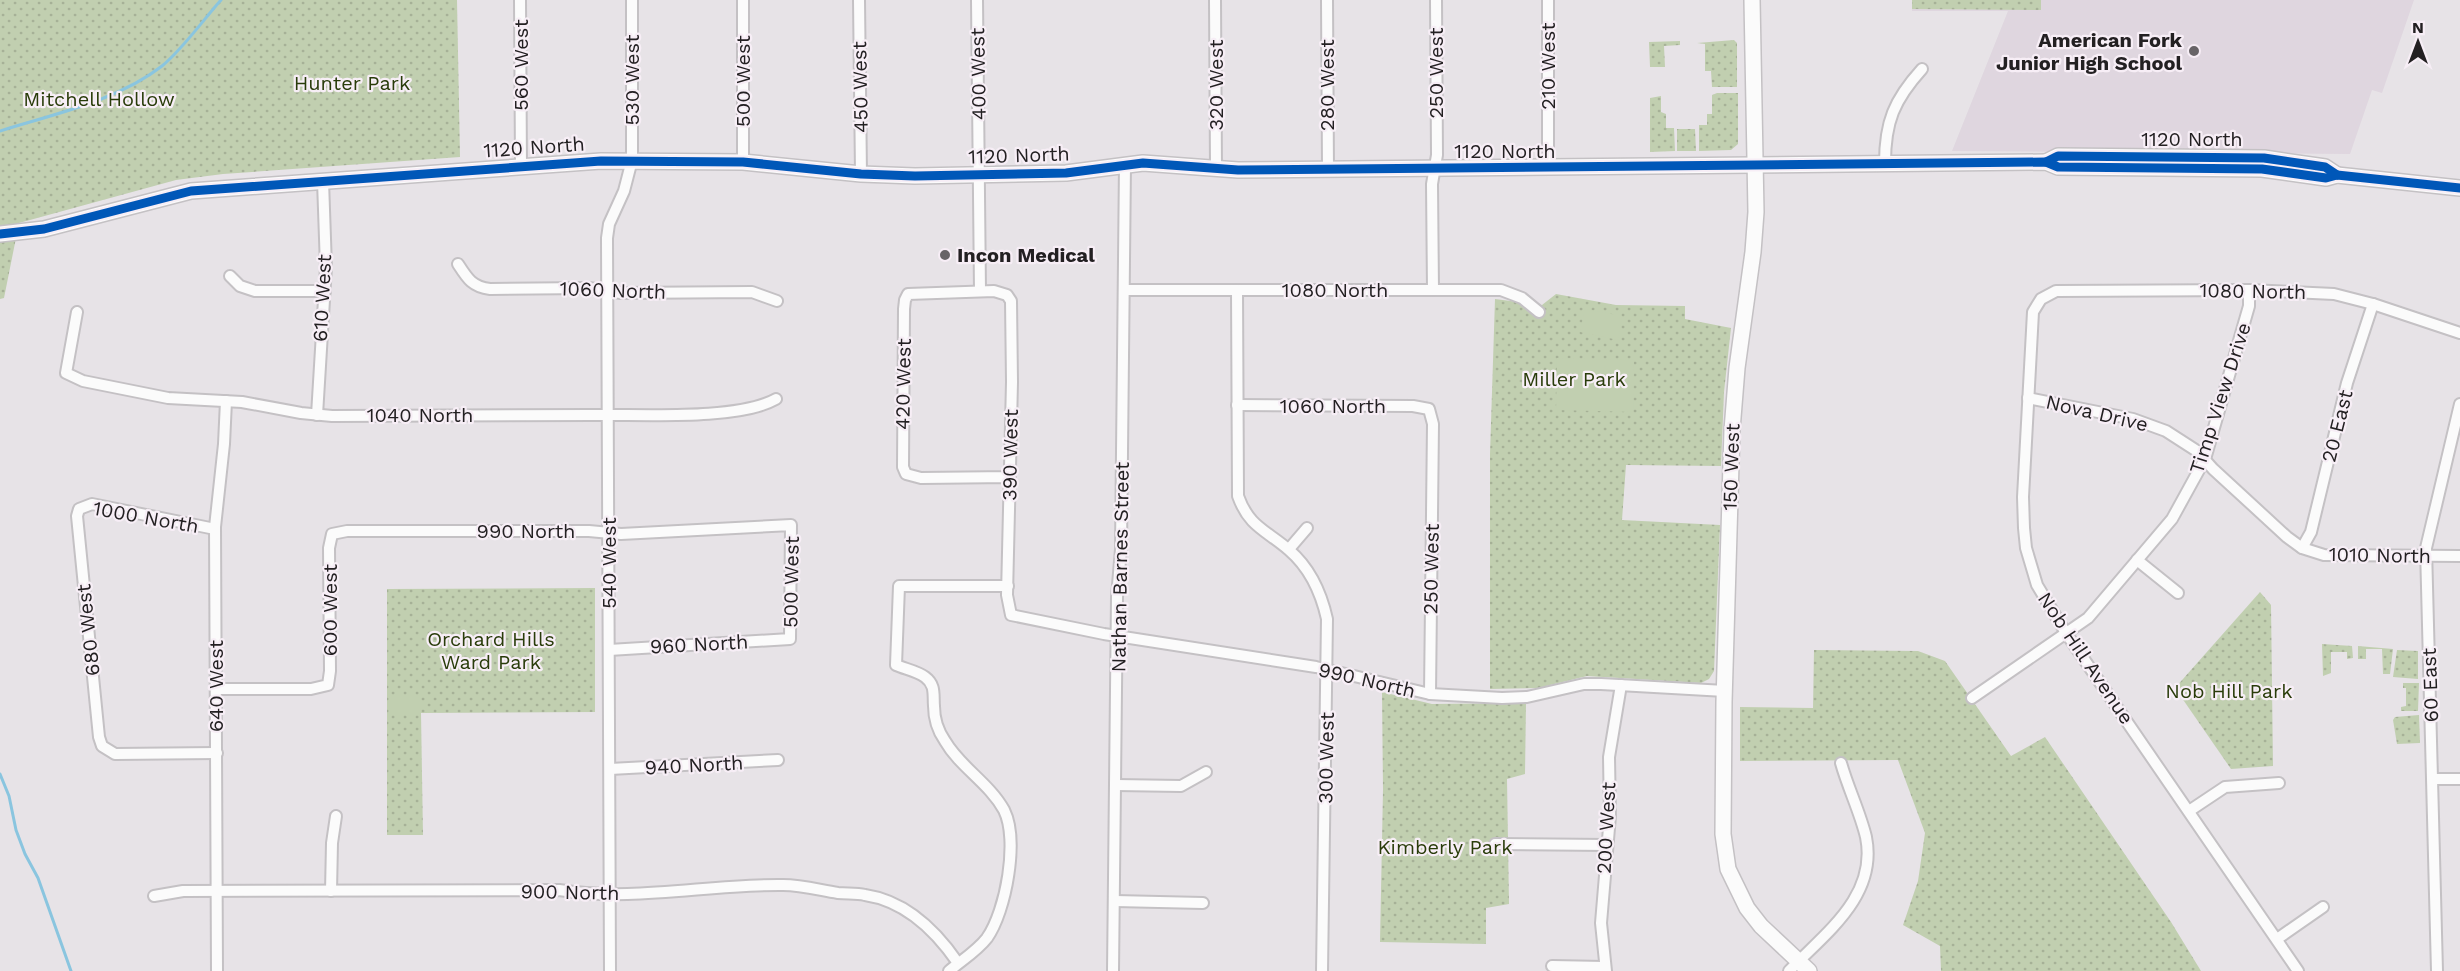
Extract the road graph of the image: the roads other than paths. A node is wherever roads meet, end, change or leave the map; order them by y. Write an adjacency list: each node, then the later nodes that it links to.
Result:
1 (520, 0): 17 (street, 560 West)
2 (632, 0): 12 (street, 530 West)
3 (743, 0): 13 (street, 500 West)
4 (859, 0): 22 (street, 450 West)
5 (977, 0): 23 (street, 400 West)
6 (1215, 0): 20 (street, 320 West)
7 (1327, 0): 21 (street, 280 West)
8 (1436, 0): 18 (street, 250 West)
9 (1548, 0): 19 (street, 210 West)
10 (1752, 0): 16 (street, 150 West)
11 (1922, 69): 14 (street)
12 (632, 160): 13 (street, 1120 North); 17 (street, 1120 North); 34 (street, 540 West)
13 (743, 162): 22 (street, 1120 North)
14 (1885, 163): 16 (street, 1120 North); 25 (street, 1120 North)
15 (1125, 164): 20 (street, 1120 North); 23 (street, 1120 North); 29 (street, Nathan Barnes Street)
16 (1755, 165): 19 (street, 1120 North); 73 (street, 150 West)
17 (521, 166): 24 (street, 1120 North)
18 (1434, 169): 19 (street, 1120 North); 21 (street, 1120 North); 31 (street, 250 West)
19 (1548, 169)
20 (1216, 170): 21 (street, 1120 North)
21 (1328, 170)
22 (861, 174): 23 (street, 1120 North)
23 (979, 175): 35 (street, 400 West)
24 (323, 181): 26 (street, 1120 North); 33 (street, 610 West)
25 (2460, 188)
26 (0, 234)
27 (458, 264): 34 (street, 1060 North)
28 (230, 276): 33 (street)
29 (1125, 290): 30 (street, 1080 North); 67 (street, Nathan Barnes Street)
30 (1237, 290): 31 (street, 1080 North); 46 (street, 300 West)
31 (1433, 290): 40 (street, 1080 North)
32 (2249, 290): 36 (street, 1080 North); 38 (street, 1080 North); 50 (street, Timp View Drive)
33 (325, 291): 48 (street, 610 West)
34 (608, 291): 37 (street, 1060 North); 49 (street, 540 West)
35 (980, 291): 51 (street, 390 West); 51 (street, 420 West)
36 (2042, 299): 42 (street, Nob Hill Avenue)
37 (777, 301)
38 (2373, 304): 41 (street, 1080 North); 58 (street, 20 East)
39 (77, 312): 44 (street, 1040 North)
40 (1539, 312)
41 (2460, 333)
42 (2028, 398): 50 (street, Nova Drive); 66 (street, Nob Hill Avenue)
43 (776, 399): 49 (street, 1040 North)
44 (226, 401): 48 (street, 1040 North); 55 (street, 640 West)
45 (2460, 404): 60 (street, 60 East)
46 (1237, 405): 47 (street, 1060 North); 59 (street, 300 West)
47 (1429, 409): 74 (street, 250 West)
48 (317, 415): 49 (street, 1040 North)
49 (609, 415): 56 (street, 540 West)
50 (2205, 459): 58 (street, Nova Drive); 62 (street, Timp View Drive)
51 (1010, 477): 63 (street, 390 West)
52 (79, 509): 55 (street, 1000 North); 76 (street, 680 West)
53 (791, 525): 56 (street, 990 North); 68 (street, 500 West)
54 (1307, 528): 59 (street)
55 (215, 529): 72 (street, 640 West)
56 (609, 533): 57 (street, 990 North); 69 (street, 540 West)
57 (332, 534): 72 (street, 600 West)
58 (2302, 548): 60 (street, 1010 North)
59 (1288, 549): 70 (street, 300 West)
60 (2427, 556): 61 (street, 1010 North); 81 (street, 60 East)
61 (2460, 556)
62 (2137, 560): 64 (street); 66 (street, Timp View Drive)
63 (1008, 586): 65 (street, 390 West); 97 (street)
64 (2178, 593)
65 (1011, 615): 67 (street, 990 North)
66 (2066, 633): 75 (street, Timp View Drive); 85 (street, Nob Hill Avenue)
67 (1117, 635): 70 (street, 990 North); 84 (street, Nathan Barnes Street)
68 (790, 639): 69 (street, 960 North)
69 (609, 650): 79 (street, 540 West)
70 (1328, 669): 74 (street, 990 North); 105 (street, 300 West)
71 (1621, 685): 73 (street, 990 North); 74 (street, 990 North); 88 (street, 200 West)
72 (216, 689): 76 (street, 640 West)
73 (1725, 691): 99 (street, 150 West)
74 (1430, 694)
75 (1972, 698)
76 (217, 753): 89 (street, 640 West)
77 (778, 760): 79 (street, 940 North)
78 (1841, 763): 99 (street)
79 (610, 769): 91 (street, 540 West)
80 (1206, 772): 84 (street)
81 (2433, 779): 82 (street); 107 (street, 60 East)
82 (2460, 779)
83 (2279, 783): 85 (street)
84 (1116, 785): 93 (street, Nathan Barnes Street)
85 (2189, 811): 96 (street, Nob Hill Avenue)
86 (336, 816): 90 (street)
87 (1495, 844): 88 (street)
88 (1607, 845): 100 (street, 200 West)
89 (218, 891): 90 (street, 900 North); 92 (street, 900 North); 101 (street, 640 West)
90 (332, 891): 91 (street, 900 North)
91 (610, 894): 97 (street, 900 North); 102 (street, 540 West)
92 (154, 896)
93 (1115, 901): 94 (street); 104 (street, Nathan Barnes Street)
94 (1203, 903)
95 (2323, 907): 96 (street)
96 (2277, 939): 106 (street, Nob Hill Avenue)
97 (958, 963): 103 (street)
98 (1552, 966): 100 (street)
99 (1799, 968)
100 (1605, 969)
101 (217, 971)
102 (610, 971)
103 (949, 971)
104 (1113, 971)
105 (1322, 971)
106 (2298, 971)
107 (2437, 971)

